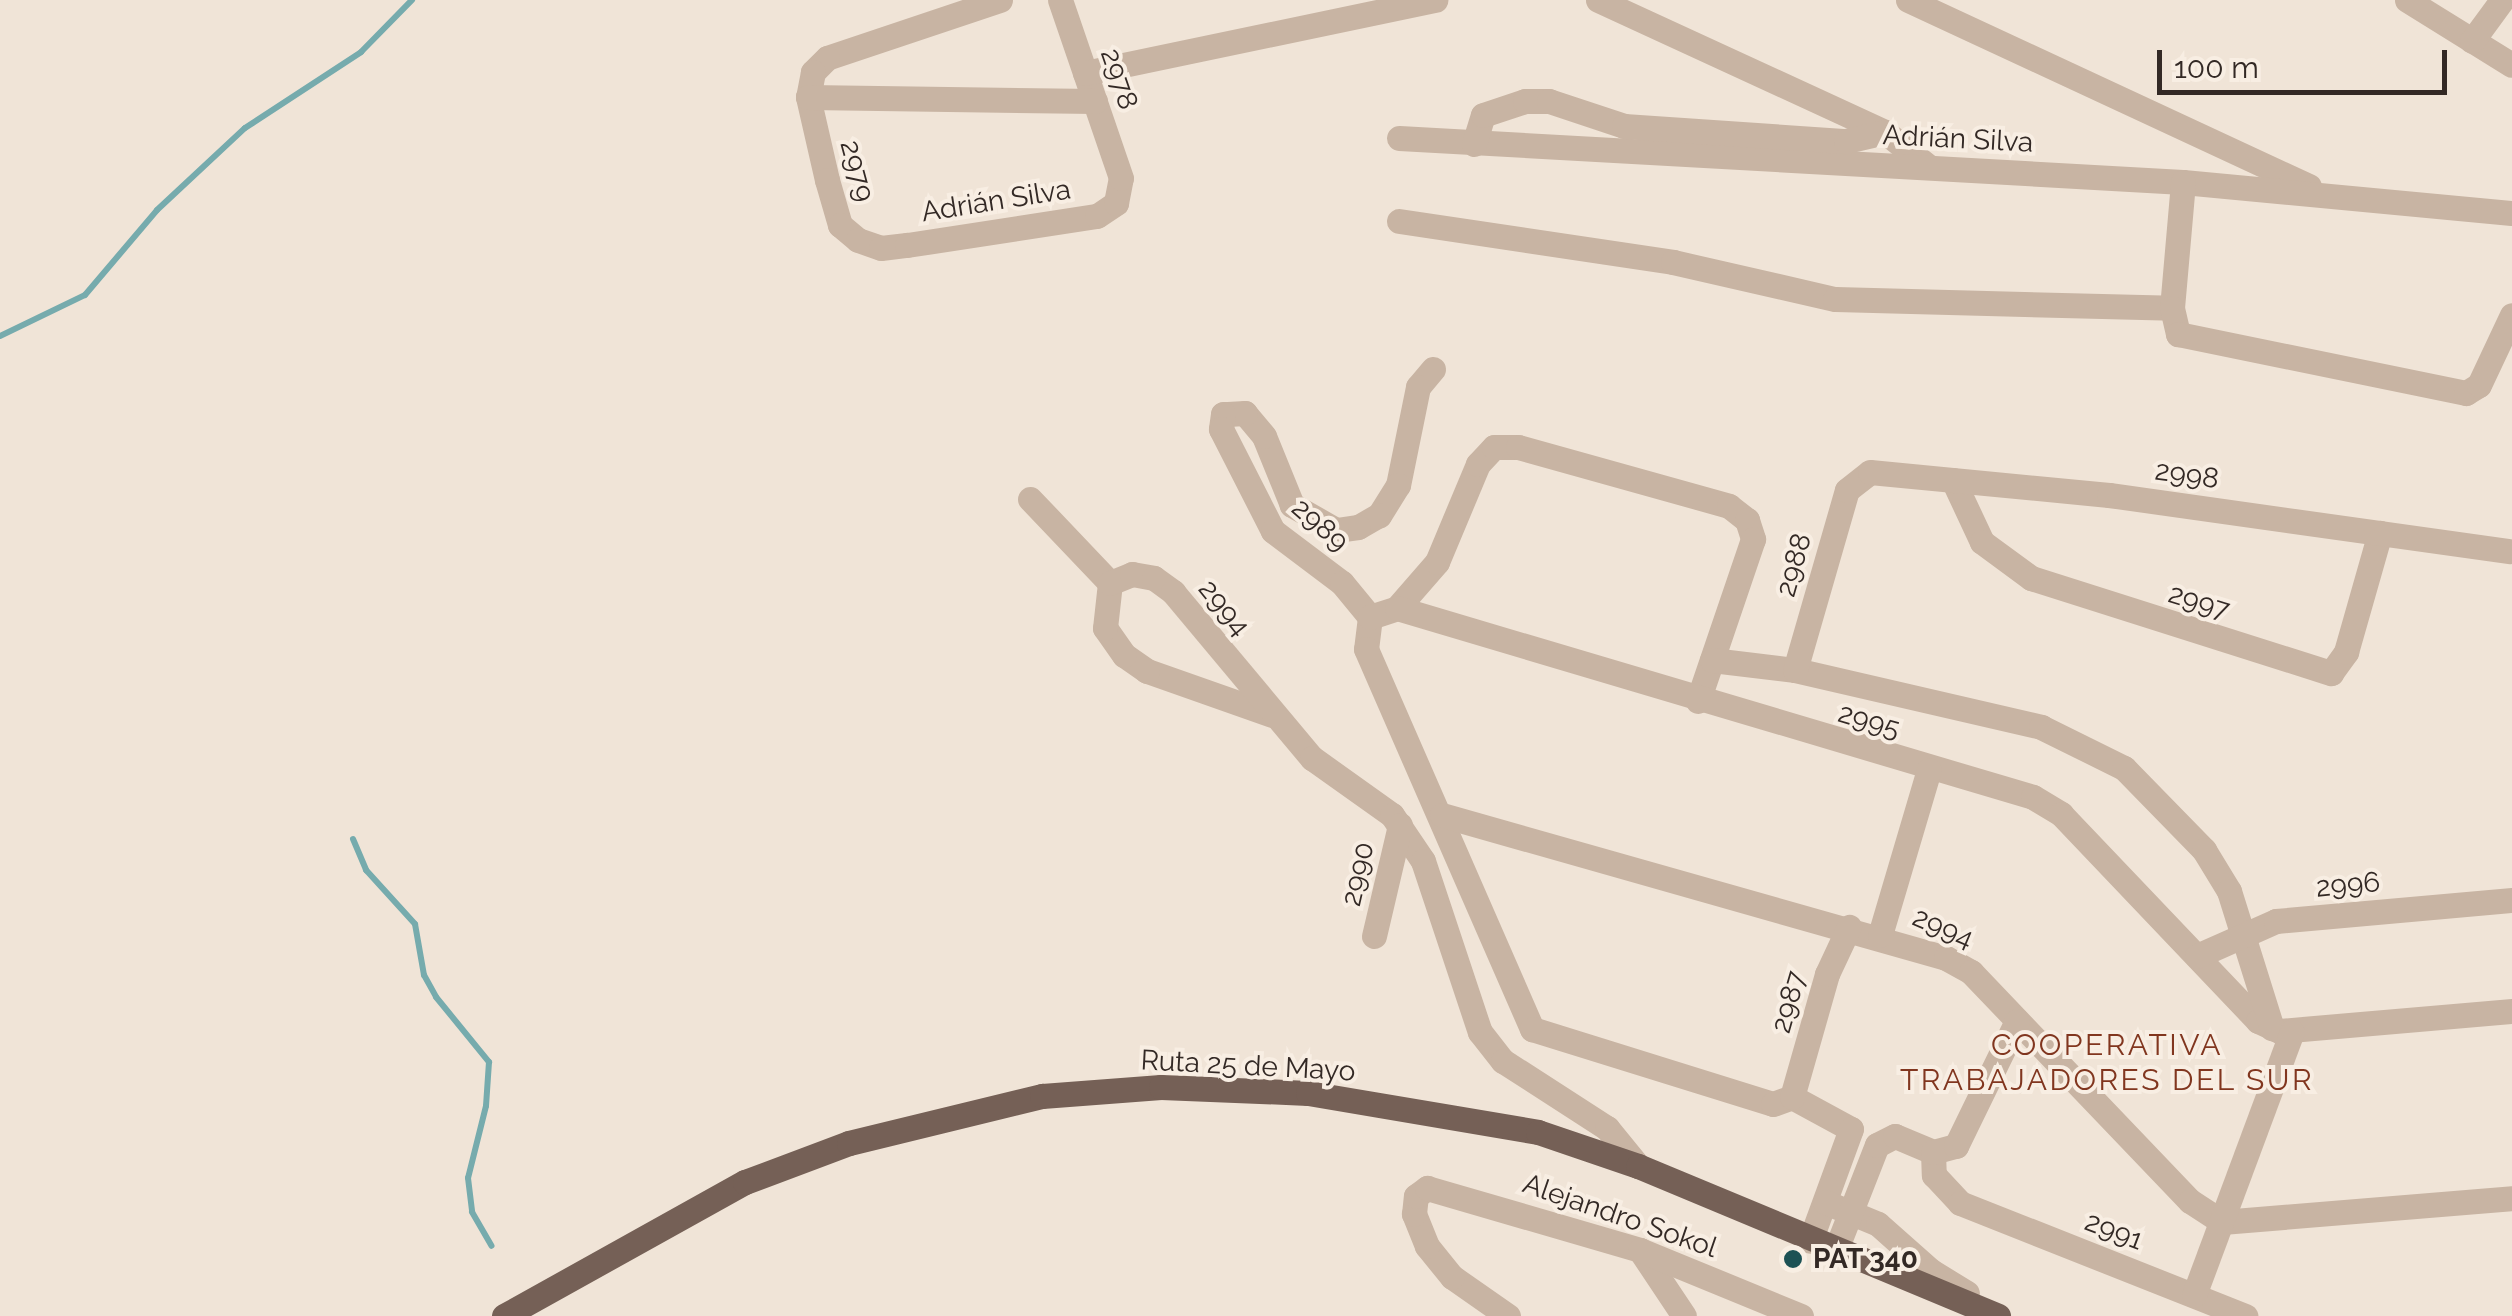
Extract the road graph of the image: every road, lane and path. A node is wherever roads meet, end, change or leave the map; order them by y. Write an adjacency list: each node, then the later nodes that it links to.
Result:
1 (1000, 0): 12 (street)
2 (1060, 0): 11 (street, 2978)
3 (1435, 0): 8 (street)
4 (1598, 0): 14 (street)
5 (1908, 0): 20 (street)
6 (2407, 0): 9 (street)
7 (2497, 2): 9 (street)
8 (1406, 3): 11 (street)
9 (2472, 40): 10 (street)
10 (2512, 65)
11 (1085, 73): 13 (street, 2978)
12 (808, 92): 13 (street); 23 (street, 2979)
13 (1095, 101): 19 (street, 2978)
14 (1885, 132): 16 (street); 17 (street)
15 (1399, 138): 16 (street, Adrián Silva)
16 (1474, 144): 17 (street, Adrián Silva)
17 (1929, 167): 18 (street, Adrián Silva)
18 (2184, 182): 20 (street, Adrián Silva); 24 (street)
19 (1118, 191): 23 (street, Adrián Silva)
20 (2327, 195): 21 (street, Adrián Silva)
21 (2512, 213)
22 (1399, 220): 24 (street)
23 (880, 248)
24 (2172, 308): 25 (street)
25 (2512, 315)
26 (1433, 370): 30 (street, 2989)
27 (1855, 478): 28 (street, 2998); 38 (street, 2988)
28 (1953, 480): 31 (street, 2998); 31 (street, 2997)
29 (1030, 499): 34 (street)
30 (1312, 520): 33 (street); 33 (street, 2989)
31 (2380, 533): 32 (street, 2998)
32 (2509, 551)
33 (1299, 552): 36 (street, 2989)
34 (1110, 583): 40 (street, 2994); 40 (street, 2994)
35 (1397, 608): 36 (street); 37 (street); 39 (street, 2995)
36 (1370, 617): 42 (street)
37 (1712, 660): 38 (street, 2995); 39 (street)
38 (1795, 670): 47 (street, 2995)
39 (1698, 701): 41 (street, 2995)
40 (1272, 714): 43 (street, 2994)
41 (1928, 770): 46 (street); 49 (street, 2995)
42 (1442, 816): 45 (street, 2994); 53 (street)
43 (1396, 820): 48 (street, 2990); 55 (street)
44 (2512, 900): 47 (street, 2996)
45 (1849, 926): 46 (street, 2994); 53 (street, 2987)
46 (1880, 935): 51 (street, 2994)
47 (2245, 935): 49 (street, 2996); 52 (street, 2995)
48 (1374, 936)
49 (2196, 956): 52 (street, 2995)
50 (2512, 1012): 52 (street)
51 (2017, 1021): 54 (street); 59 (street, 2994)
52 (2282, 1030): 59 (street)
53 (1792, 1096): 57 (street)
54 (1933, 1152): 58 (street); 63 (street, 2991)
55 (1638, 1166): 60 (main road, Ruta 25 de Mayo); 65 (main road, Ruta 25 de Mayo)
56 (2512, 1198): 59 (street)
57 (1825, 1202): 58 (street); 60 (street)
58 (1850, 1212): 62 (street); 69 (street)
59 (2222, 1222): 63 (street)
60 (1810, 1241): 62 (main road, Ruta 25 de Mayo)
61 (1640, 1250): 64 (street, Alejandro Sokol); 67 (street); 68 (street, Alejandro Sokol)
62 (1835, 1252): 69 (main road, Ruta 25 de Mayo)
63 (2194, 1295): 70 (street, 2991)
64 (1476, 1307): 66 (street)
65 (504, 1316)
66 (1508, 1316)
67 (1684, 1316)
68 (1801, 1316)
69 (1999, 1316)
70 (2245, 1316)

